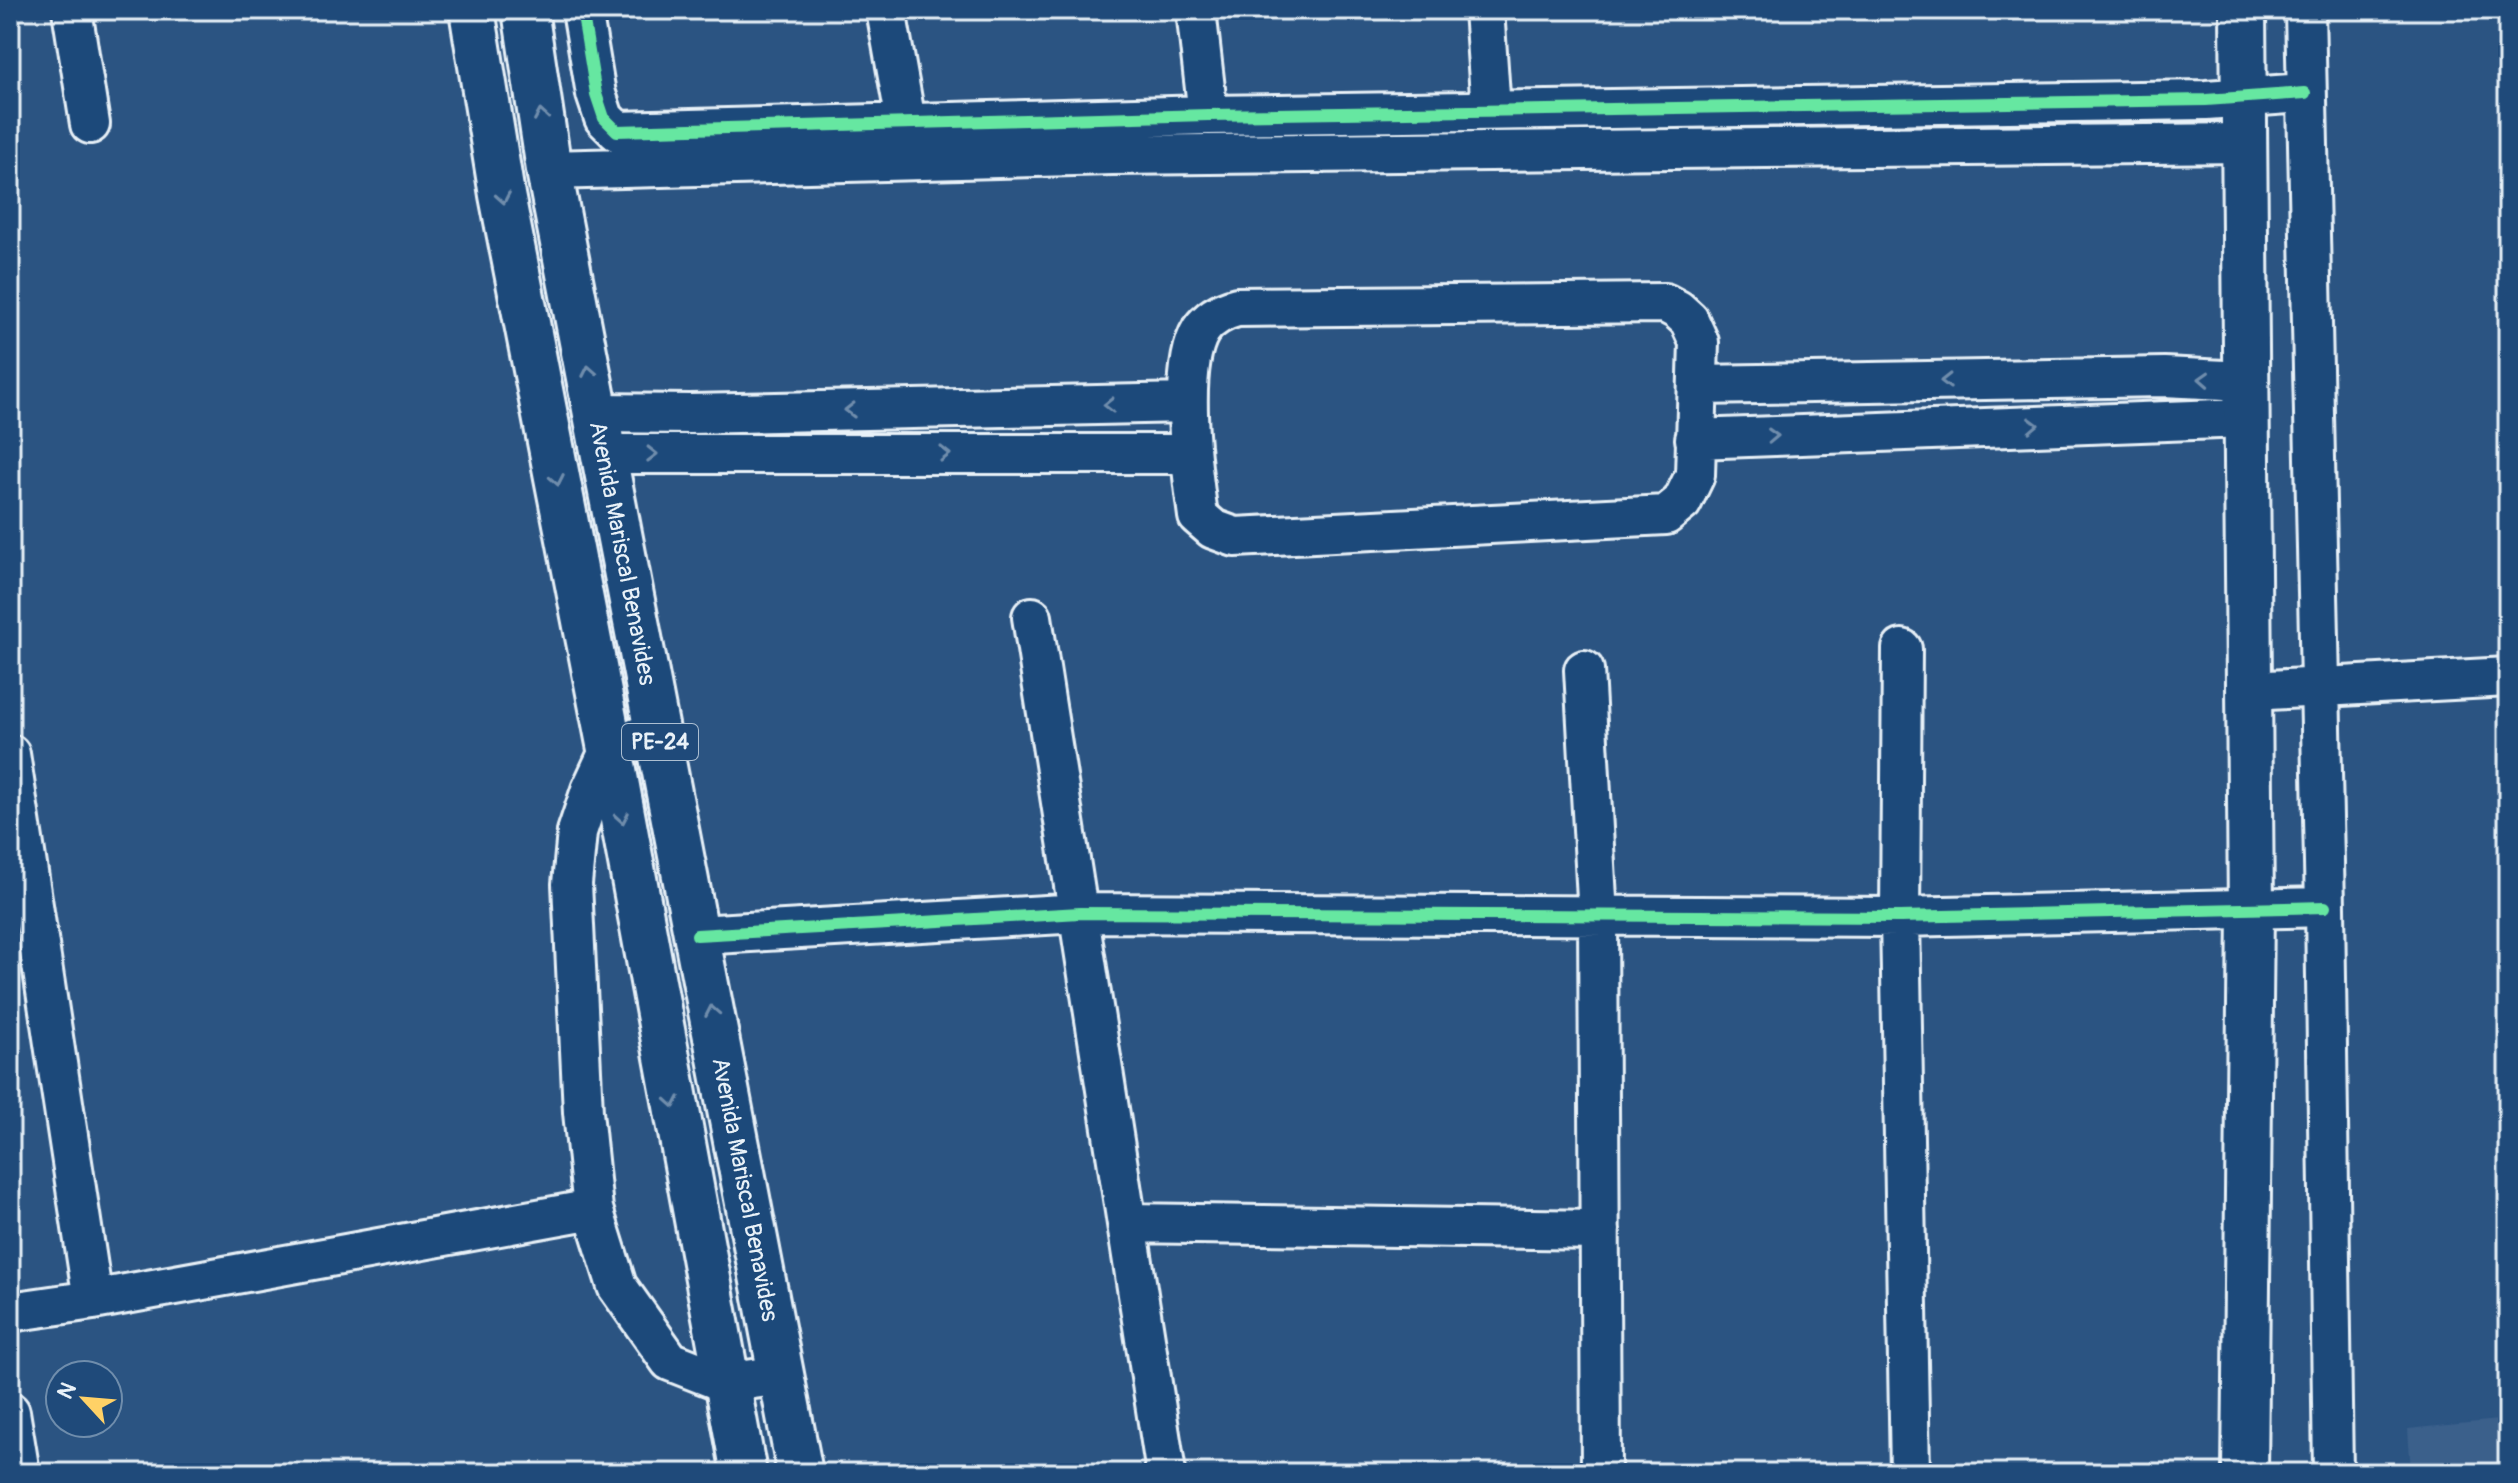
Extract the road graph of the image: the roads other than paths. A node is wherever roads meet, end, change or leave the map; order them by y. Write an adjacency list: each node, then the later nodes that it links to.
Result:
1 (72, 10): 15 (street)
2 (472, 10): 33 (main road, PE-24, one-way to 33)
3 (525, 10): 17 (main road, Avenida Mariscal Benavides / PE-24, one-way to 3)
4 (582, 10): 14 (street)
5 (886, 10): 14 (street)
6 (1196, 10): 13 (street)
7 (1484, 10): 12 (street)
8 (2243, 10): 11 (main road)
9 (2305, 10): 10 (street)
10 (2305, 93): 11 (street); 30 (street)
11 (2245, 96): 12 (street); 16 (main road)
12 (1491, 110): 13 (street)
13 (1208, 115): 14 (street)
14 (906, 122)
15 (90, 124)
16 (2245, 143): 17 (street); 20 (main road)
17 (549, 170): 23 (main road, Avenida Mariscal Benavides / PE-24, one-way to 17)
18 (2084, 378): 19 (street, one-way to 19); 20 (street, one-way to 18); 22 (street)
19 (1699, 385): 21 (street); 24 (street)
20 (2245, 400): 22 (street); 31 (main road)
21 (1187, 403): 23 (street, one-way to 23); 25 (street)
22 (2085, 423): 24 (street, one-way to 22)
23 (601, 433): 25 (street, one-way to 25); 32 (main road, Avenida Mariscal Benavides / PE-24)
24 (1695, 439): 25 (street)
25 (1190, 454)
26 (1032, 617): 37 (street)
27 (1902, 649): 39 (street)
28 (1584, 670): 38 (street)
29 (2508, 677): 30 (street)
30 (2320, 687): 31 (street); 35 (street)
31 (2249, 691): 36 (main road)
32 (658, 729): 33 (street); 40 (main road, Avenida Mariscal Benavides / PE-24)
33 (610, 749): 41 (street); 47 (main road, PE-24, one-way to 47)
34 (10, 754): 44 (street)
35 (2325, 907): 36 (street); 56 (street)
36 (2251, 910): 39 (street); 55 (main road)
37 (1080, 913): 38 (street); 40 (street); 42 (street)
38 (1598, 917): 39 (street); 43 (street)
39 (1900, 917): 54 (street)
40 (697, 935): 46 (main road, Avenida Mariscal Benavides / PE-24, one-way to 40)
41 (593, 1209): 44 (street); 47 (street)
42 (1127, 1223): 43 (street); 52 (street)
43 (1600, 1230): 53 (street)
44 (93, 1300): 45 (street)
45 (10, 1312)
46 (781, 1375): 47 (street); 51 (main road, Avenida Mariscal Benavides / PE-24)
47 (726, 1383): 50 (main road, PE-24)
48 (10, 1412): 49 (street)
49 (20, 1473)
50 (744, 1473)
51 (800, 1473)
52 (1166, 1473)
53 (1601, 1473)
54 (1910, 1473)
55 (2245, 1473)
56 (2333, 1473)

